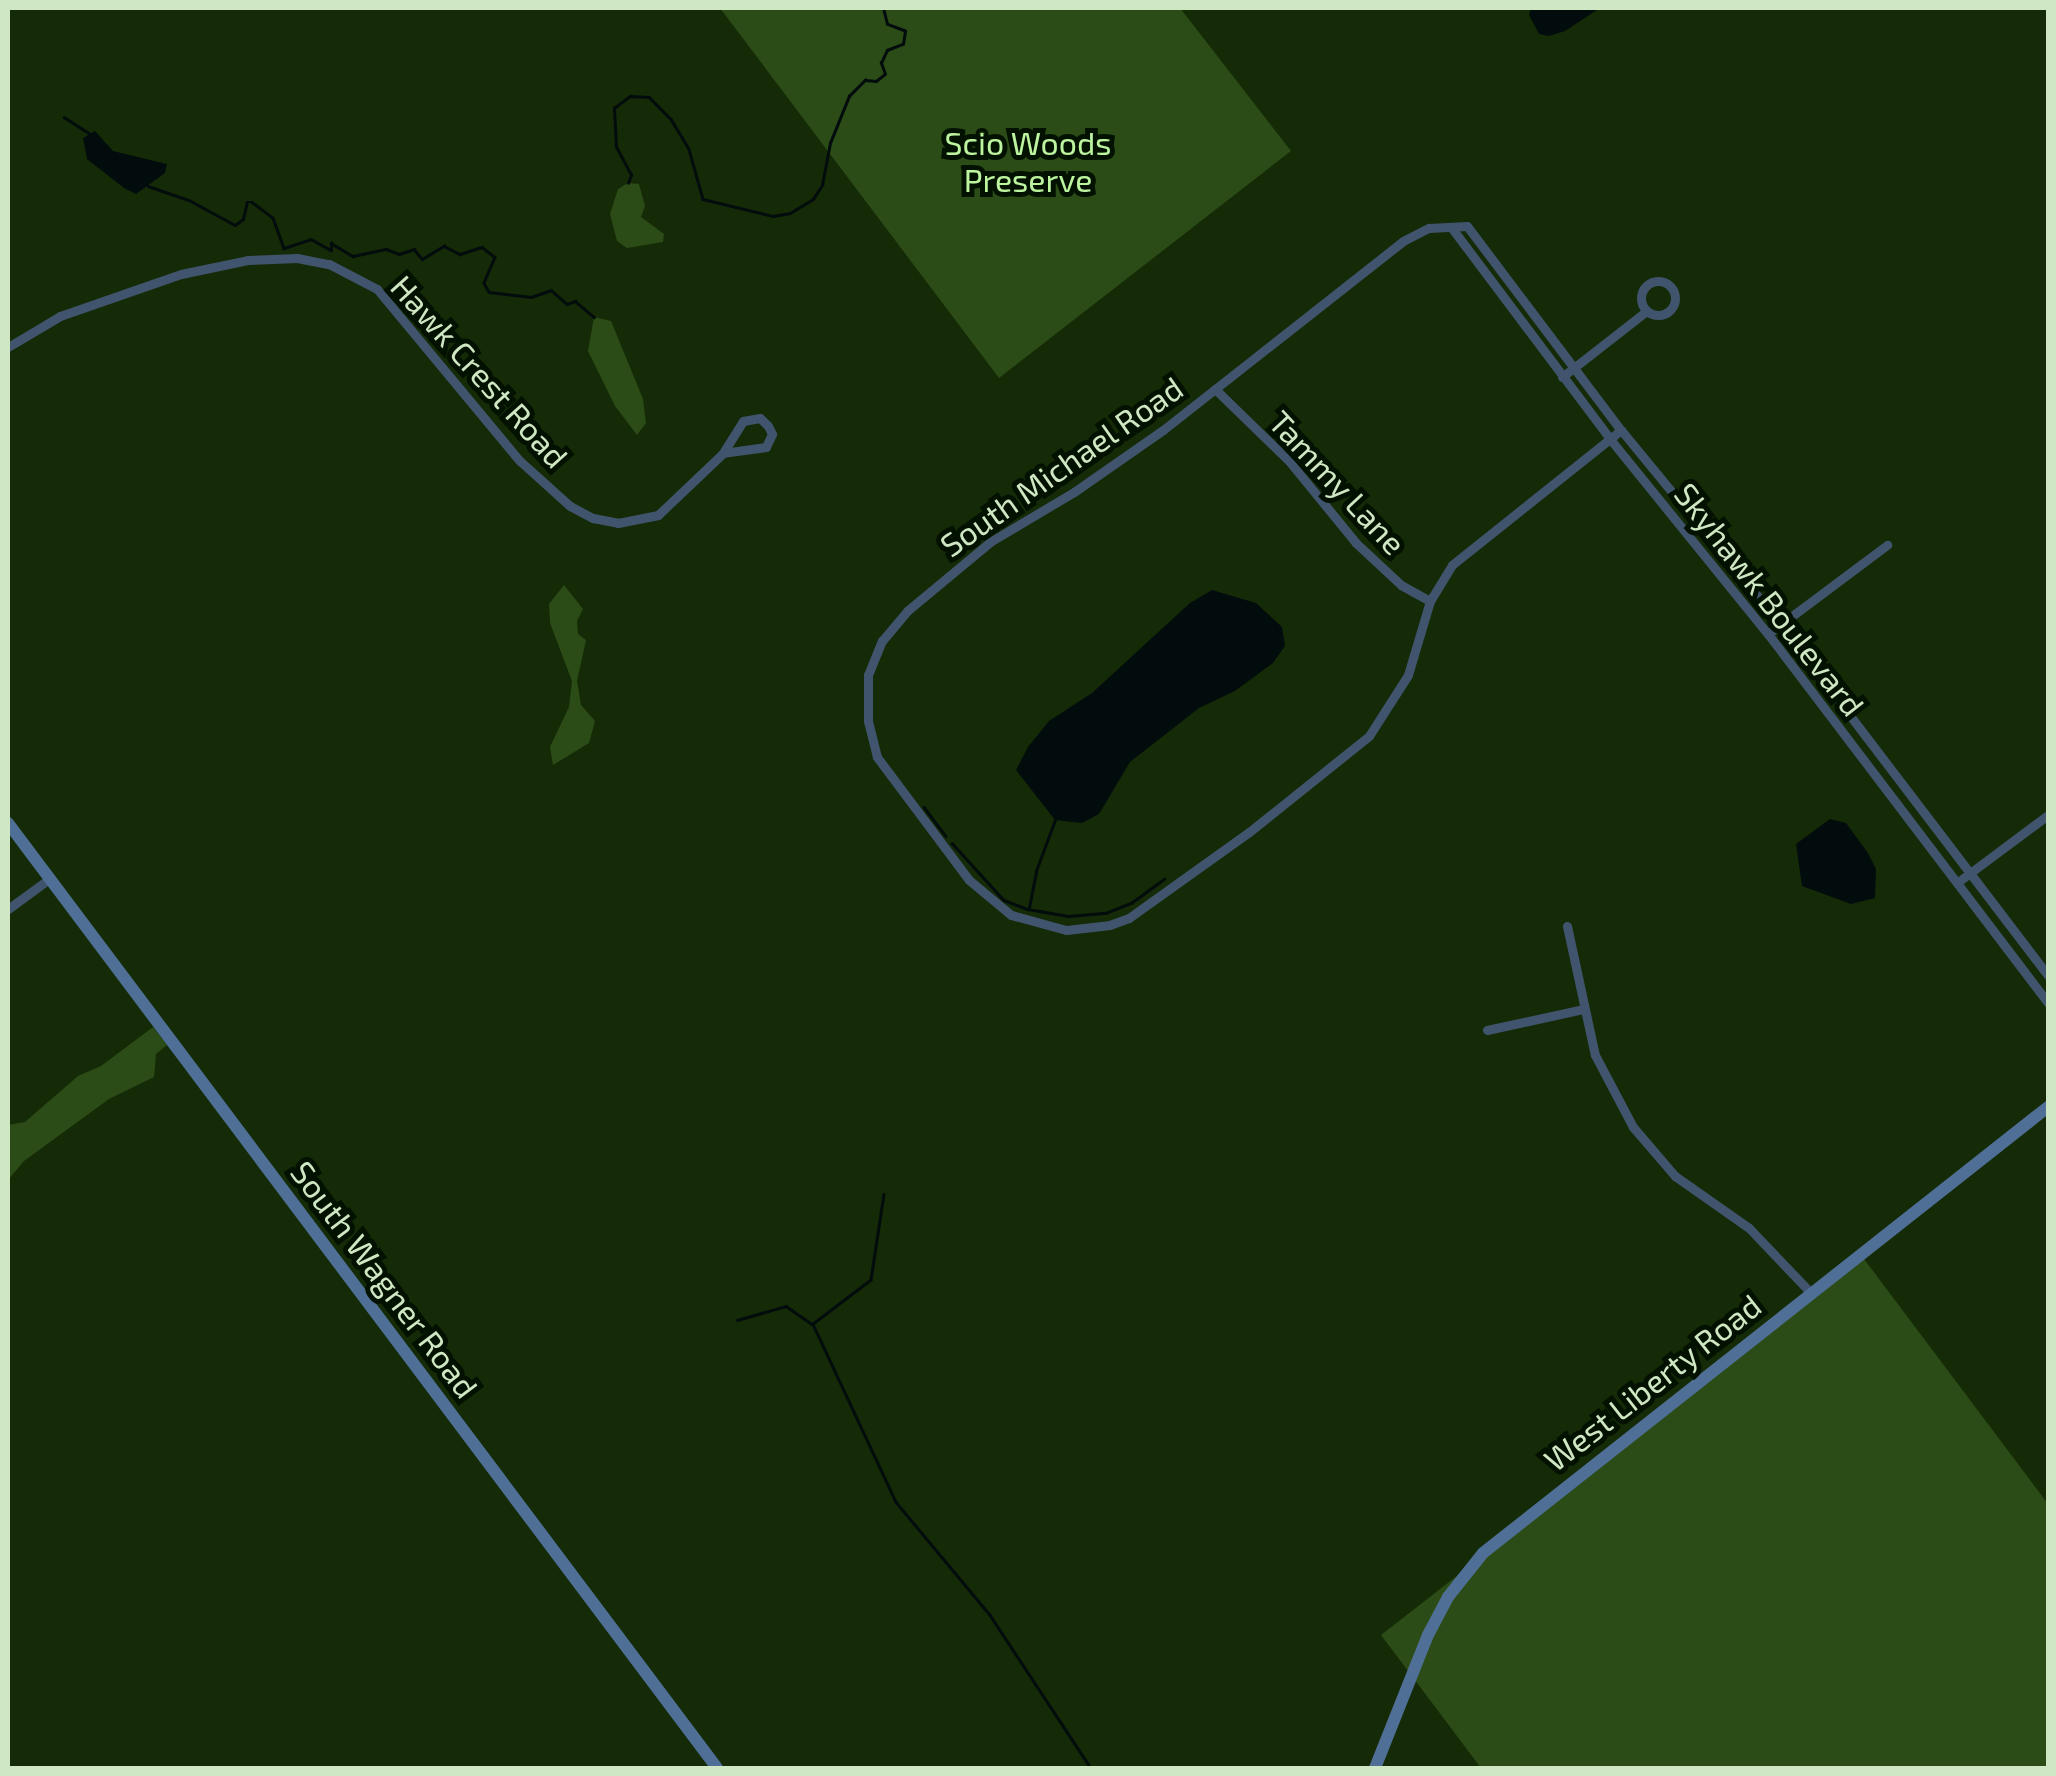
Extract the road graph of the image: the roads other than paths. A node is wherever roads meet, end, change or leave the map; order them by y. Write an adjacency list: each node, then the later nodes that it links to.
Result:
1 (1451, 228): 4 (street, Skyhawk Boulevard); 5 (street, Skyhawk Boulevard); 6 (street, South Michael Road)
2 (1644, 312): 2 (street); 4 (street)
3 (8, 347): 9 (street, Hawk Crest Road)
4 (1575, 366): 5 (street); 7 (street, Skyhawk Boulevard)
5 (1562, 377): 8 (street, Skyhawk Boulevard)
6 (1215, 390): 11 (street, Tammy Lane); 11 (street, South Michael Road)
7 (1621, 430): 8 (street, South Michael Road); 12 (street, Skyhawk Boulevard)
8 (1610, 439): 11 (street, South Michael Road); 13 (street, Skyhawk Boulevard)
9 (723, 453): 9 (street, Hawk Crest Road)
10 (1887, 545): 12 (street)
11 (1430, 600)
12 (1781, 624): 13 (street); 16 (street, Skyhawk Boulevard)
13 (1768, 634): 18 (street, Skyhawk Boulevard)
14 (2048, 815): 16 (street)
15 (8, 823): 17 (main road, South Wagner Road)
16 (1972, 872): 18 (street); 21 (street, Skyhawk Boulevard)
17 (49, 879): 19 (street); 27 (main road, South Wagner Road)
18 (1958, 882): 22 (street, Skyhawk Boulevard)
19 (8, 909)
20 (1566, 926): 23 (street)
21 (2048, 974)
22 (2048, 1002)
23 (1583, 1008): 24 (street); 26 (street)
24 (1486, 1030)
25 (2048, 1108): 26 (main road, West Liberty Road)
26 (1810, 1292): 28 (main road, West Liberty Road)
27 (716, 1768)
28 (1375, 1768)

